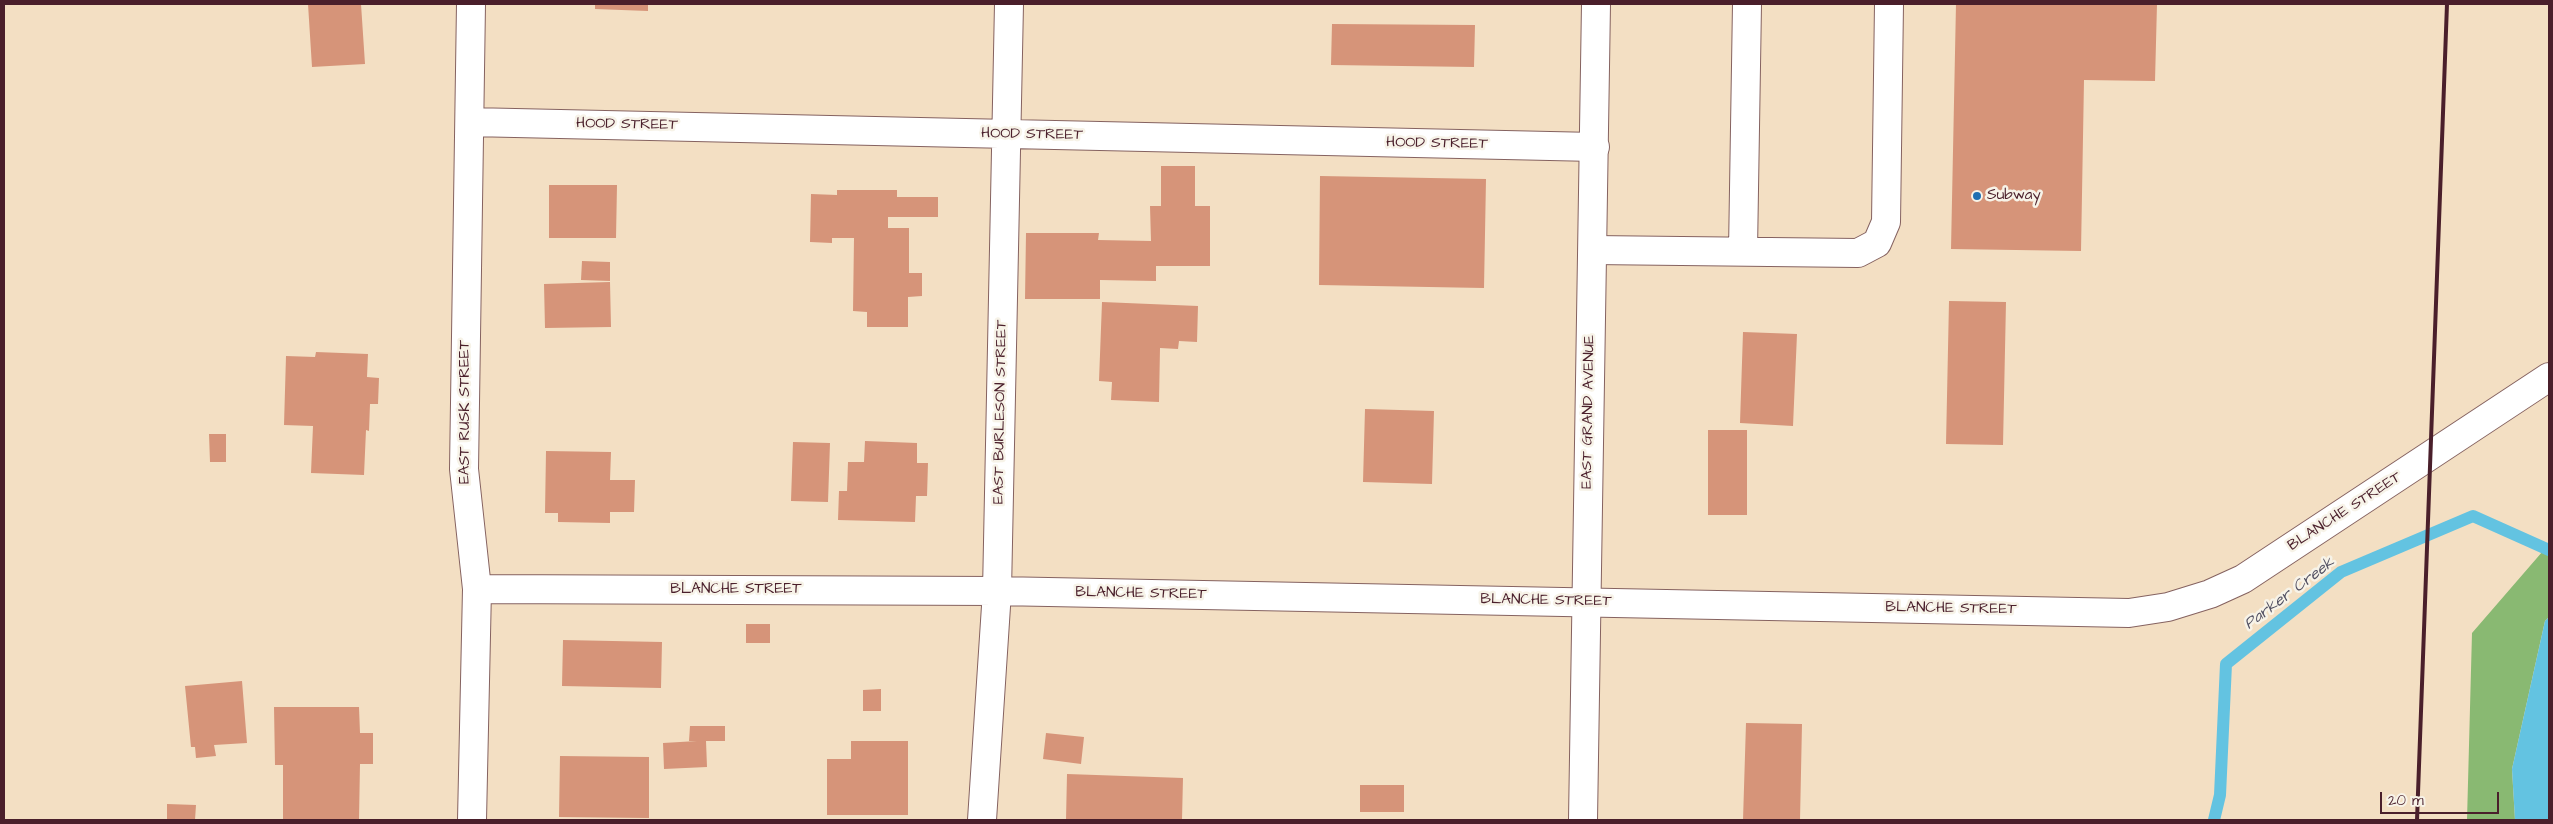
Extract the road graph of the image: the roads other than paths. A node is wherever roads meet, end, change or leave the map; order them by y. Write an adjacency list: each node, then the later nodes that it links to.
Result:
1 (471, 4): 6 (main road, EAST RUSK STREET)
2 (1009, 4): 7 (main road, EAST BURLESON STREET)
3 (1596, 4): 8 (main road, EAST GRAND AVENUE)
4 (1748, 4): 10 (main road)
5 (1889, 4): 10 (main road)
6 (470, 122): 7 (main road, HOOD STREET); 12 (main road, EAST RUSK STREET)
7 (1008, 134): 8 (main road, HOOD STREET); 13 (main road, EAST BURLESON STREET)
8 (1595, 147): 9 (main road, EAST GRAND AVENUE)
9 (1593, 250): 10 (main road); 14 (main road, EAST GRAND AVENUE)
10 (1743, 251)
11 (2549, 377): 14 (main road, BLANCHE STREET)
12 (477, 589): 13 (main road, BLANCHE STREET); 15 (main road, EAST RUSK STREET)
13 (997, 591): 14 (main road, BLANCHE STREET); 16 (main road, EAST BURLESON STREET)
14 (1585, 601): 17 (main road, EAST GRAND AVENUE)
15 (472, 820)
16 (982, 820)
17 (1583, 820)

